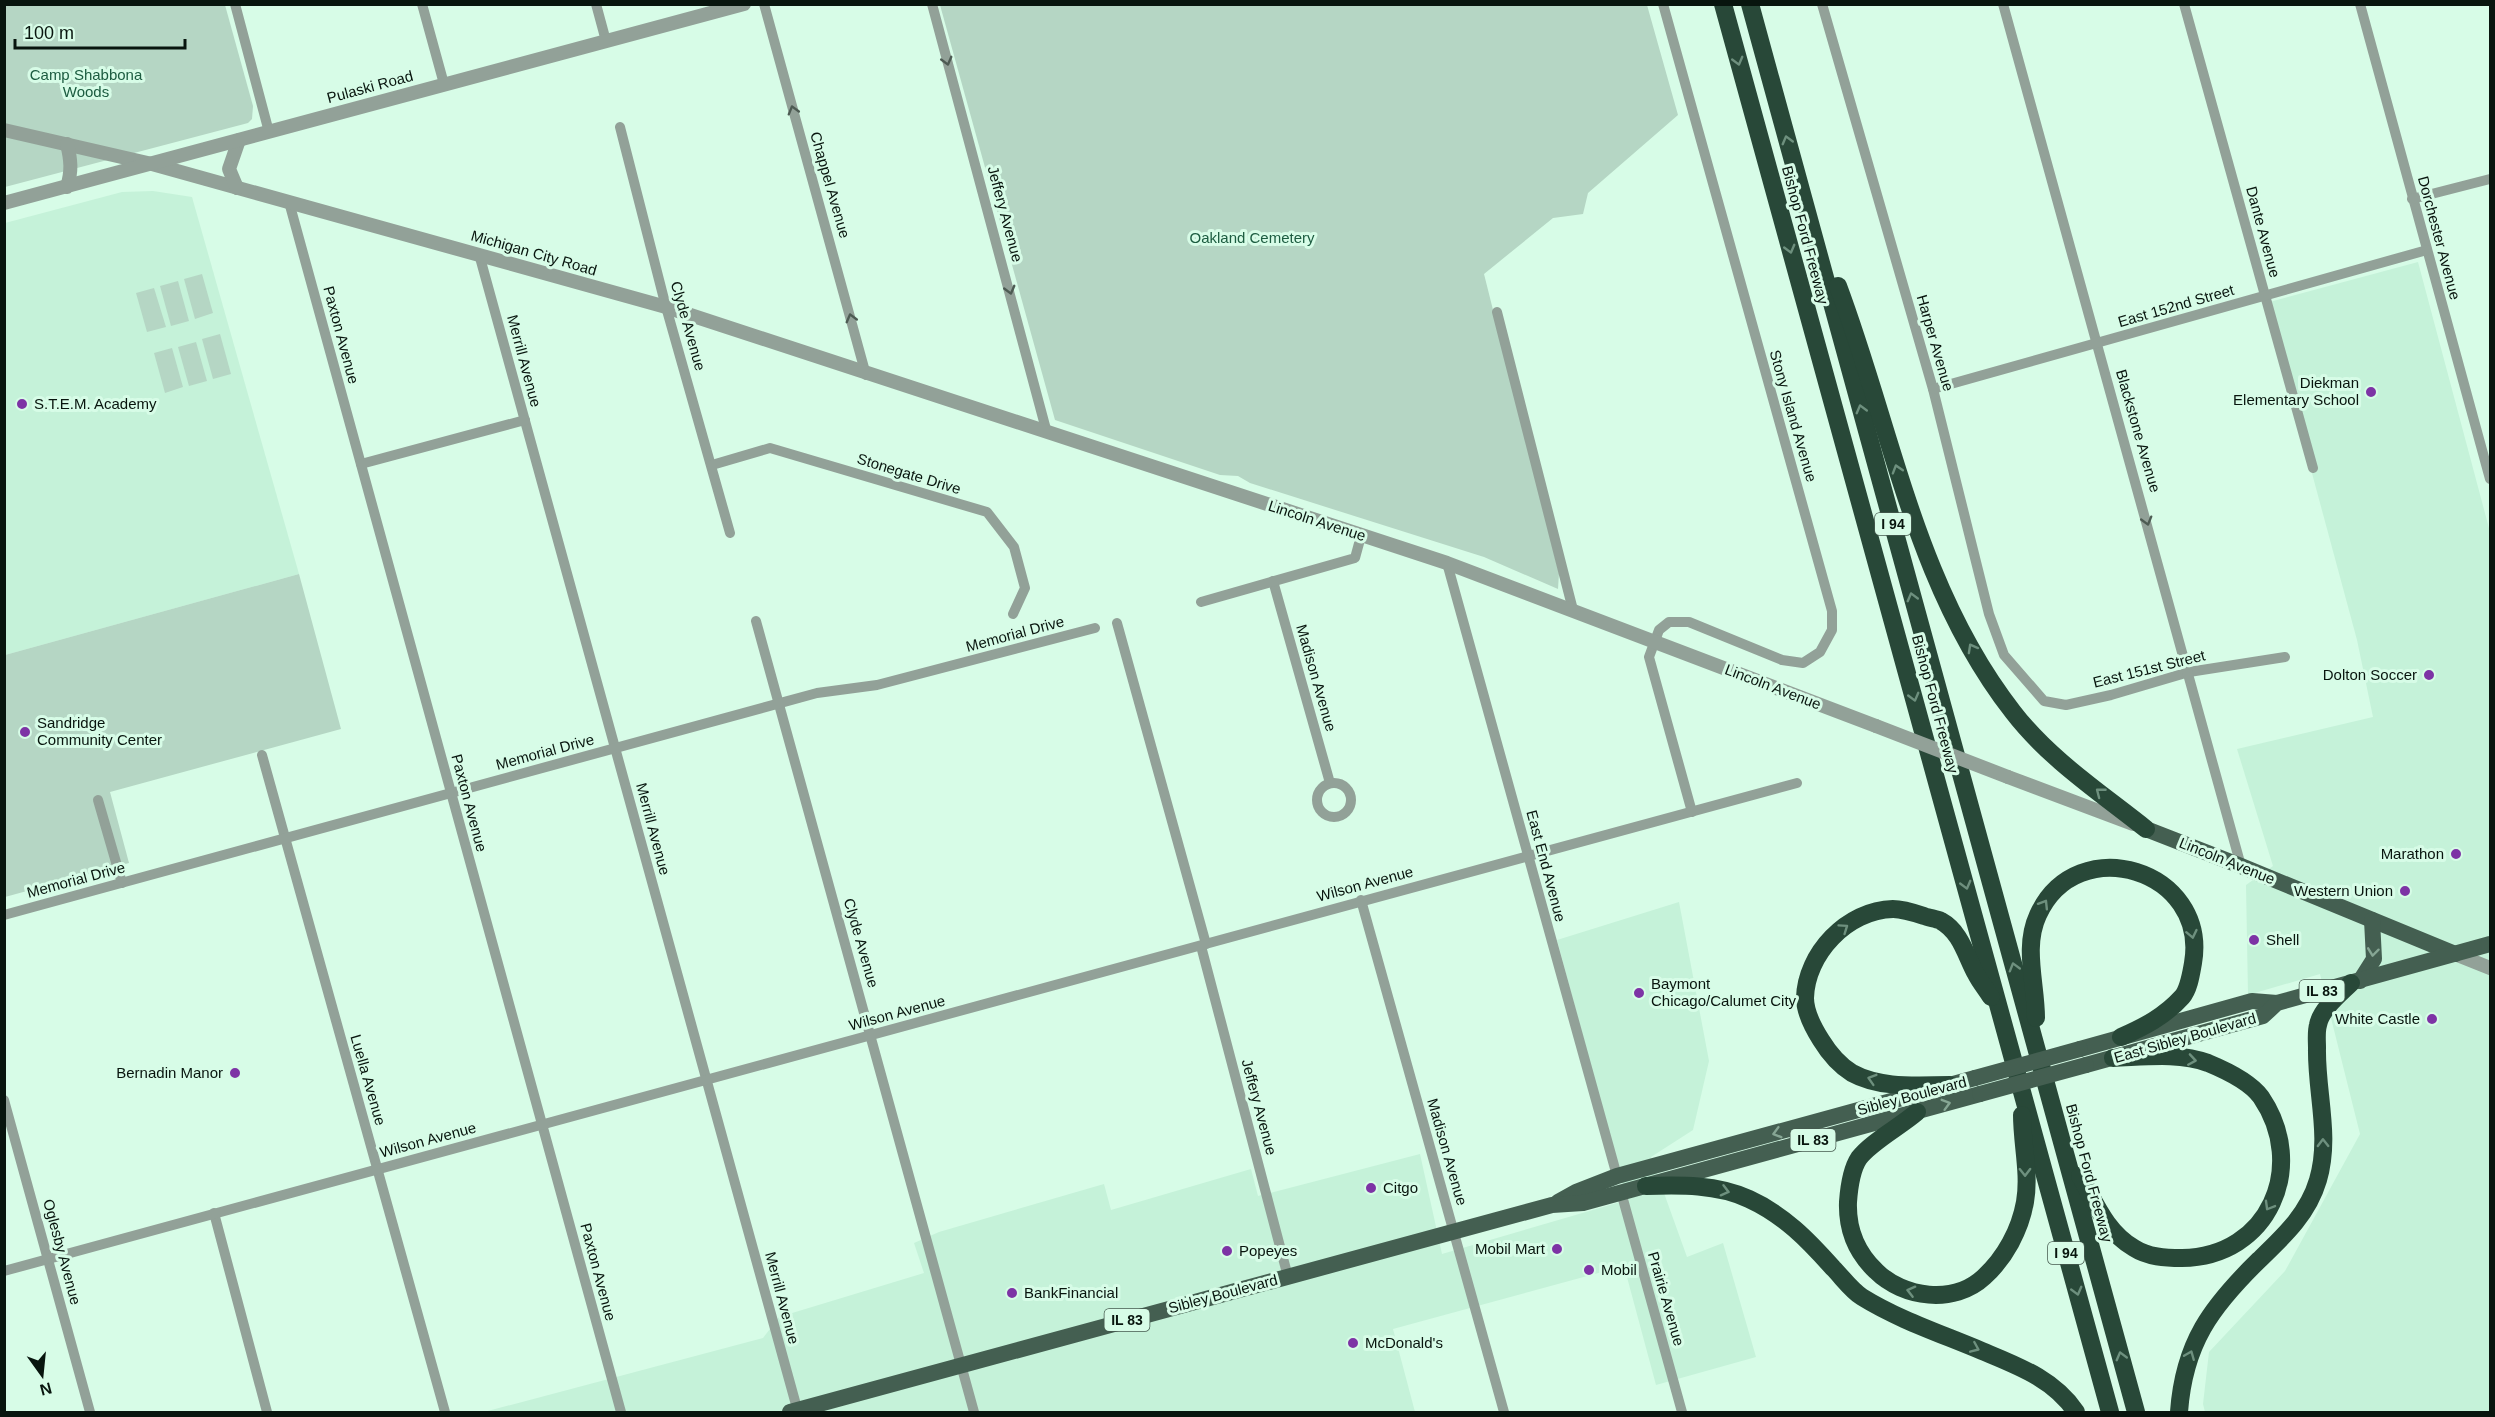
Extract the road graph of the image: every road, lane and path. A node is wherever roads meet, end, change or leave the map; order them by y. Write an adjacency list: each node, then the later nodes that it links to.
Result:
1 (235, 4): 18 (street)
2 (422, 4): 15 (street)
3 (596, 4): 14 (street)
4 (744, 4): 14 (street, Pulaski Road)
5 (764, 4): 35 (street, Chappel Avenue, one-way to 5)
6 (932, 4): 38 (street, Jeffery Avenue, one-way to 38)
7 (1663, 4): 53 (street, Stony Island Avenue)
8 (1723, 4): 79 (highway, Bishop Ford Freeway / I 94, one-way to 79)
9 (1750, 4): 23 (highway, Bishop Ford Freeway / I 94, one-way to 9)
10 (1822, 4): 36 (street, Harper Avenue)
11 (2003, 4): 34 (street, Blackstone Avenue)
12 (2184, 4): 31 (street, Dante Avenue)
13 (2360, 4): 26 (street, Dorchester Avenue)
14 (606, 41): 15 (street, Pulaski Road)
15 (444, 84): 18 (street, Pulaski Road)
16 (620, 127): 32 (street, Clyde Avenue)
17 (4, 130): 20 (street, Michigan City Road)
18 (269, 132): 19 (street, Pulaski Road)
19 (238, 140): 21 (street, Pulaski Road); 25 (street)
20 (67, 144): 21 (street, Michigan City Road); 24 (street)
21 (152, 164): 24 (street, Pulaski Road); 25 (street, Michigan City Road)
22 (2490, 178): 26 (street)
23 (1799, 183): 65 (highway, one-way to 23); 82 (highway, Bishop Ford Freeway / I 94, one-way to 23)
24 (67, 187): 28 (street, Pulaski Road)
25 (237, 188): 27 (street, Michigan City Road)
26 (2412, 200): 29 (street, Dorchester Avenue)
27 (289, 202): 30 (street, Michigan City Road); 39 (street, Paxton Avenue)
28 (4, 203)
29 (2427, 250): 31 (street, East 152nd Street); 42 (street, Dorchester Avenue)
30 (479, 254): 32 (street, Michigan City Road); 37 (street, Merrill Avenue)
31 (2265, 297): 34 (street, East 152nd Street); 41 (street, Dante Avenue)
32 (666, 307): 35 (street, Michigan City Road); 40 (street, Clyde Avenue)
33 (1497, 312): 48 (street)
34 (2098, 344): 36 (street, East 152nd Street); 55 (street, Blackstone Avenue, one-way to 55)
35 (867, 375): 38 (street, Michigan City Road)
36 (1933, 388): 56 (street, Harper Avenue)
37 (525, 420): 39 (street); 58 (street, Merrill Avenue)
38 (1047, 433): 44 (street, Lincoln Avenue)
39 (360, 464): 62 (street, Paxton Avenue)
40 (712, 465): 43 (street, Clyde Avenue); 49 (street, Stonegate Drive)
41 (2313, 468)
42 (2490, 479)
43 (730, 533)
44 (1361, 536): 45 (street, Lincoln Avenue); 46 (street)
45 (1447, 563): 48 (street, Lincoln Avenue); 67 (street, East End Avenue)
46 (1274, 581): 47 (street); 60 (street, Madison Avenue)
47 (1201, 602)
48 (1573, 610): 53 (street, Lincoln Avenue)
49 (1013, 614)
50 (756, 621): 57 (street, Clyde Avenue)
51 (1117, 623): 74 (street, Jeffery Avenue)
52 (1095, 628): 57 (street, Memorial Drive)
53 (1653, 642): 64 (street); 65 (street, Lincoln Avenue, bridge)
54 (2285, 657): 55 (street, East 151st Street)
55 (2189, 672): 56 (street, East 151st Street); 68 (street, Blackstone Avenue)
56 (2028, 684)
57 (779, 704): 58 (street, Memorial Drive); 80 (street, Clyde Avenue)
58 (615, 749): 62 (street, Memorial Drive); 84 (street, Merrill Avenue)
59 (262, 755): 66 (street, Luella Avenue)
60 (1330, 783)
61 (1797, 783): 64 (street, Wilson Avenue)
62 (451, 794): 66 (street, Memorial Drive); 90 (street, Paxton Avenue)
63 (98, 800): 69 (street)
64 (1692, 812): 67 (street, Wilson Avenue)
65 (2146, 829): 68 (main road, Lincoln Avenue)
66 (286, 838): 69 (street, Memorial Drive); 92 (street, Luella Avenue)
67 (1528, 856): 70 (street, Wilson Avenue); 93 (street, East End Avenue)
68 (2241, 866): 72 (main road, Lincoln Avenue)
69 (122, 883): 71 (street, Memorial Drive)
70 (1361, 900): 74 (street, Wilson Avenue); 96 (street, Madison Avenue)
71 (4, 915)
72 (2372, 920): 75 (main road, Lincoln Avenue); 77 (main road, one-way to 77)
73 (2490, 944): 75 (main road, East Sibley Boulevard / IL 83)
74 (1204, 945): 80 (street, Wilson Avenue); 99 (street, Jeffery Avenue)
75 (2455, 954): 76 (street, Lincoln Avenue); 77 (main road, East Sibley Boulevard / IL 83)
76 (2490, 968)
77 (2356, 982): 78 (main road, East Sibley Boulevard / IL 83); 112 (highway, one-way to 77)
78 (2277, 1004): 81 (main road, Sibley Boulevard); 83 (main road, East Sibley Boulevard / IL 83)
79 (1999, 1009): 85 (highway, one-way to 79); 87 (highway, Bishop Ford Freeway / I 94)
80 (871, 1035): 84 (street, Wilson Avenue); 100 (street, Clyde Avenue)
81 (2121, 1037): 82 (highway, one-way to 81); 86 (main road, Sibley Boulevard, bridge)
82 (2036, 1044): 91 (highway, Bishop Ford Freeway / I 94)
83 (2113, 1058): 86 (main road, East Sibley Boulevard / IL 83, bridge); 91 (highway, one-way to 91)
84 (706, 1080): 90 (street, Wilson Avenue); 101 (street, Merrill Avenue)
85 (1950, 1085): 86 (main road, Sibley Boulevard); 93 (main road, Sibley Boulevard, one-way to 93)
86 (1977, 1086): 89 (main road, Sibley Boulevard / IL 83, one-way to 86)
87 (2022, 1093): 89 (highway, one-way to 89); 110 (highway, Bishop Ford Freeway / I 94, one-way to 110)
88 (4, 1100): 97 (street, Oglesby Avenue)
89 (1917, 1112): 94 (main road, Sibley Boulevard / IL 83)
90 (542, 1124): 92 (street, Wilson Avenue); 105 (street, Paxton Avenue)
91 (2062, 1145): 111 (highway, Bishop Ford Freeway / I 94, one-way to 91)
92 (377, 1169): 95 (street, Wilson Avenue); 104 (street, Luella Avenue)
93 (1619, 1184): 94 (main road, Sibley Boulevard / IL 83); 96 (main road, Sibley Boulevard / IL 83); 108 (street, Prairie Avenue)
94 (1646, 1186): 109 (highway, one-way to 109)
95 (214, 1214): 97 (street, Wilson Avenue); 103 (street)
96 (1454, 1232): 99 (main road, Sibley Boulevard / IL 83); 107 (street, Madison Avenue)
97 (48, 1258): 98 (street, Wilson Avenue); 102 (street, Oglesby Avenue)
98 (4, 1271)
99 (1288, 1277): 100 (main road, Sibley Boulevard / IL 83)
100 (961, 1365): 101 (main road, Sibley Boulevard / IL 83); 106 (street, Clyde Avenue)
101 (795, 1412)
102 (90, 1413)
103 (267, 1413)
104 (445, 1413)
105 (621, 1413)
106 (974, 1413)
107 (1504, 1413)
108 (1682, 1413)
109 (2076, 1413)
110 (2110, 1413)
111 (2136, 1413)
112 (2179, 1413)

